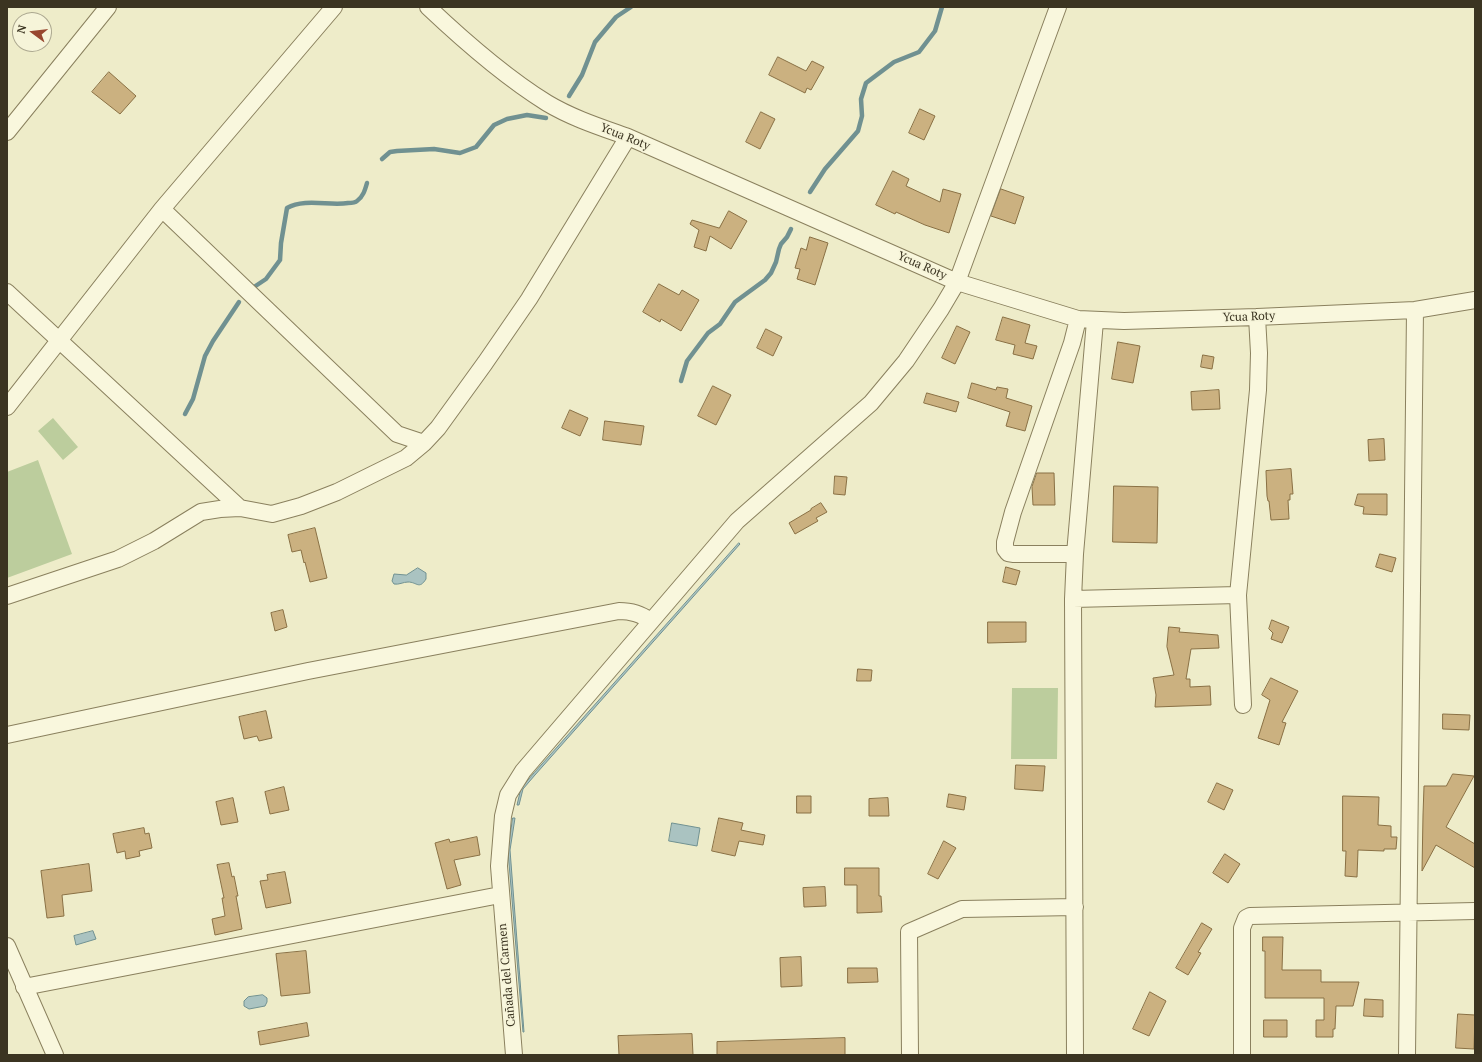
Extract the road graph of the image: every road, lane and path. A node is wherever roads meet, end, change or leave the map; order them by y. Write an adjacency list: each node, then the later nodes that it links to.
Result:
1 (108, 7): 5 (street)
2 (334, 7): 7 (street)
3 (428, 7): 6 (street, Ycua Roty)
4 (1058, 7): 8 (street, Cañada del Carmen)
5 (7, 132)
6 (628, 137): 8 (street, Ycua Roty); 17 (street)
7 (162, 209): 15 (street); 17 (street)
8 (957, 282): 13 (street, Ycua Roty); 23 (street, Cañada del Carmen)
9 (7, 292): 15 (street)
10 (1475, 300): 11 (street, Ycua Roty)
11 (1415, 310): 12 (street, Ycua Roty); 29 (street)
12 (1257, 317): 14 (street, Ycua Roty); 20 (street)
13 (1078, 319): 14 (street, Ycua Roty); 19 (street)
14 (1095, 321): 19 (street)
15 (59, 340): 16 (street); 18 (street)
16 (7, 407)
17 (424, 443): 18 (street)
18 (240, 508): 21 (street)
19 (1075, 554): 22 (street)
20 (1238, 595): 22 (street); 24 (street)
21 (7, 596)
22 (1073, 599): 27 (street)
23 (651, 621): 25 (street); 26 (street, Cañada del Carmen)
24 (1243, 705)
25 (7, 735)
26 (500, 895): 31 (street); 33 (street, Cañada del Carmen)
27 (1075, 907): 34 (street); 35 (street)
28 (1475, 911): 29 (street)
29 (1408, 913): 36 (street); 37 (street)
30 (7, 946): 31 (street)
31 (24, 987): 32 (street)
32 (55, 1055)
33 (514, 1055)
34 (910, 1055)
35 (1075, 1055)
36 (1242, 1055)
37 (1407, 1055)

